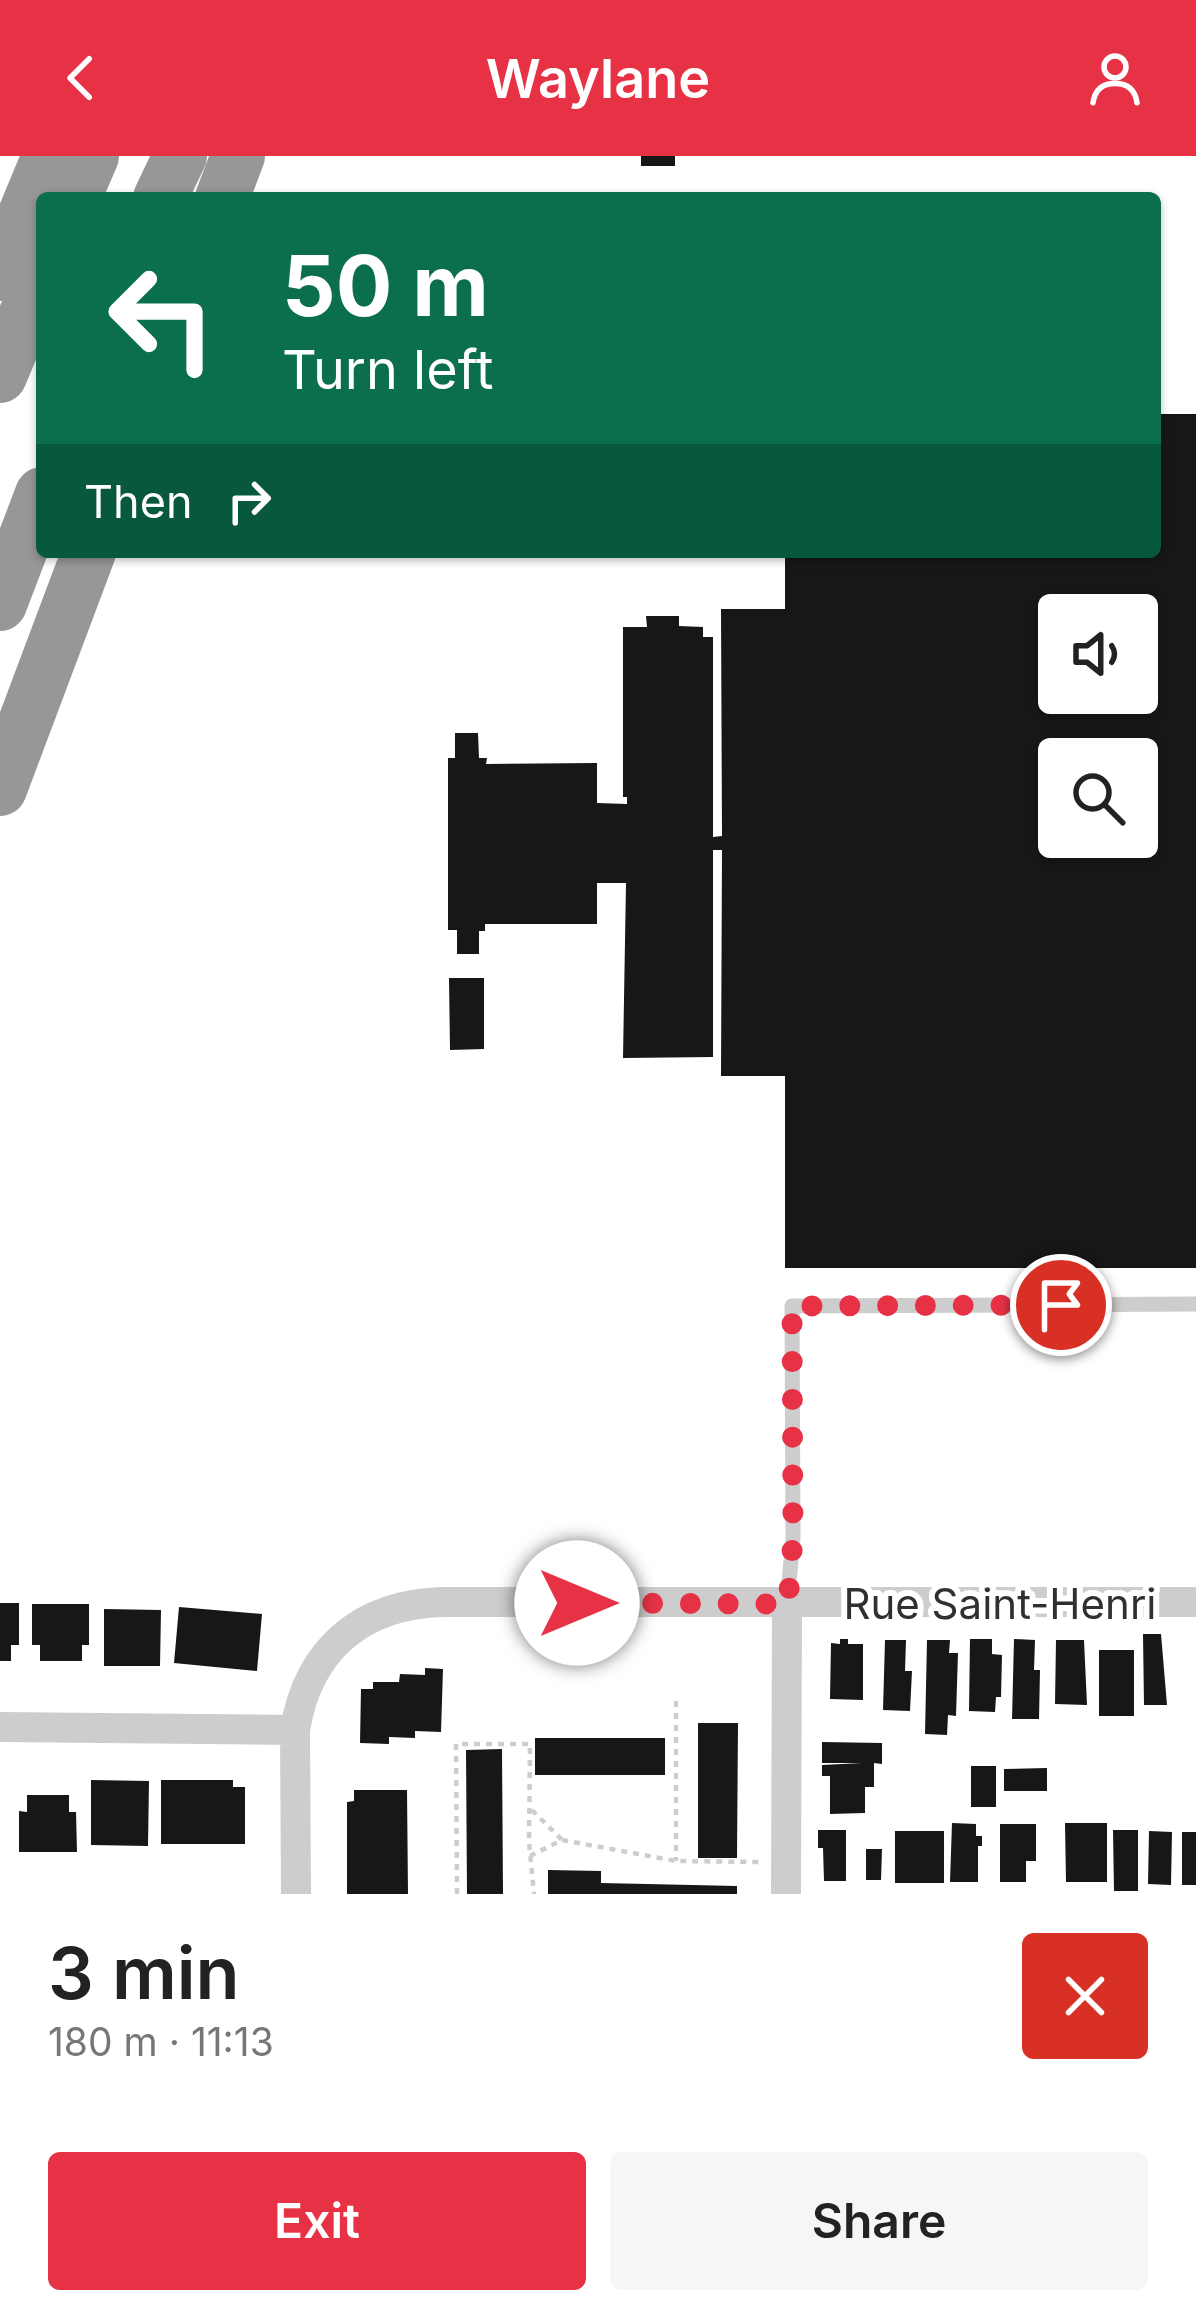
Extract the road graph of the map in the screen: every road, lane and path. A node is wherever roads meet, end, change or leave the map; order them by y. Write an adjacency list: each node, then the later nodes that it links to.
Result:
1 (50, 156): 10 (highway)
2 (92, 156): 6 (highway)
3 (163, 156): 7 (highway)
4 (180, 156): 8 (highway)
5 (238, 156): 9 (highway)
6 (77, 192)
7 (152, 192)
8 (163, 192)
9 (224, 192)
10 (0, 274)
11 (36, 289): 12 (highway)
12 (0, 376)
13 (36, 510): 15 (highway)
14 (87, 558): 16 (highway)
15 (0, 604)
16 (0, 789)
17 (1196, 1304): 19 (lane)
18 (1196, 1602): 19 (street, Rue Saint-Henri)
19 (788, 1604): 22 (street, Rue Saint-Henri); 27 (street)
20 (676, 1701): 26 (path)
21 (0, 1727): 22 (street)
22 (296, 1730): 28 (street, Rue Saint-Henri)
23 (530, 1808): 24 (path); 25 (path); 29 (path)
24 (562, 1840): 25 (path); 26 (path)
25 (530, 1856): 30 (path)
26 (676, 1861): 27 (path)
27 (786, 1862): 31 (street)
28 (296, 1894)
29 (457, 1894)
30 (534, 1894)
31 (786, 1894)

